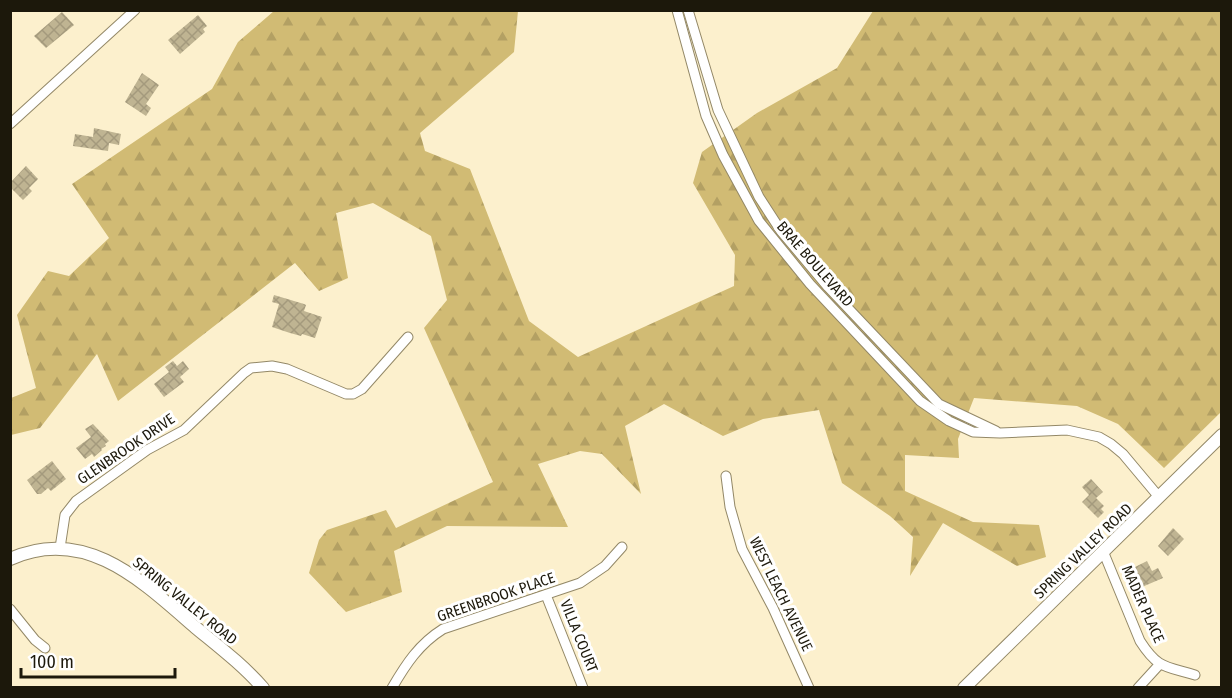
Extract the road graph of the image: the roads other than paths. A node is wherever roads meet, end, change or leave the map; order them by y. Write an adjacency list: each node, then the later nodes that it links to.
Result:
1 (135, 10): 4 (street)
2 (677, 10): 6 (street, BRAE BOULEVARD)
3 (688, 10): 6 (street, BRAE BOULEVARD)
4 (10, 124)
5 (408, 337): 11 (street, GLENBROOK DRIVE)
6 (1000, 433): 9 (street, BRAE BOULEVARD)
7 (1221, 435): 9 (street, SPRING VALLEY ROAD)
8 (726, 476): 22 (street, WEST LEACH AVENUE)
9 (1159, 497): 12 (street, SPRING VALLEY ROAD)
10 (622, 547): 14 (street, GREENBROOK PLACE)
11 (60, 548): 13 (street, SPRING VALLEY ROAD); 19 (street, SPRING VALLEY ROAD)
12 (1103, 551): 17 (street, MADER PLACE); 23 (street, SPRING VALLEY ROAD)
13 (10, 559)
14 (546, 595): 20 (street, GREENBROOK PLACE); 21 (street, VILLA COURT)
15 (10, 609): 16 (street)
16 (45, 648)
17 (1159, 665): 18 (street, MADER PLACE); 24 (street)
18 (1194, 675)
19 (263, 687)
20 (392, 687)
21 (583, 687)
22 (809, 687)
23 (964, 687)
24 (1137, 687)

